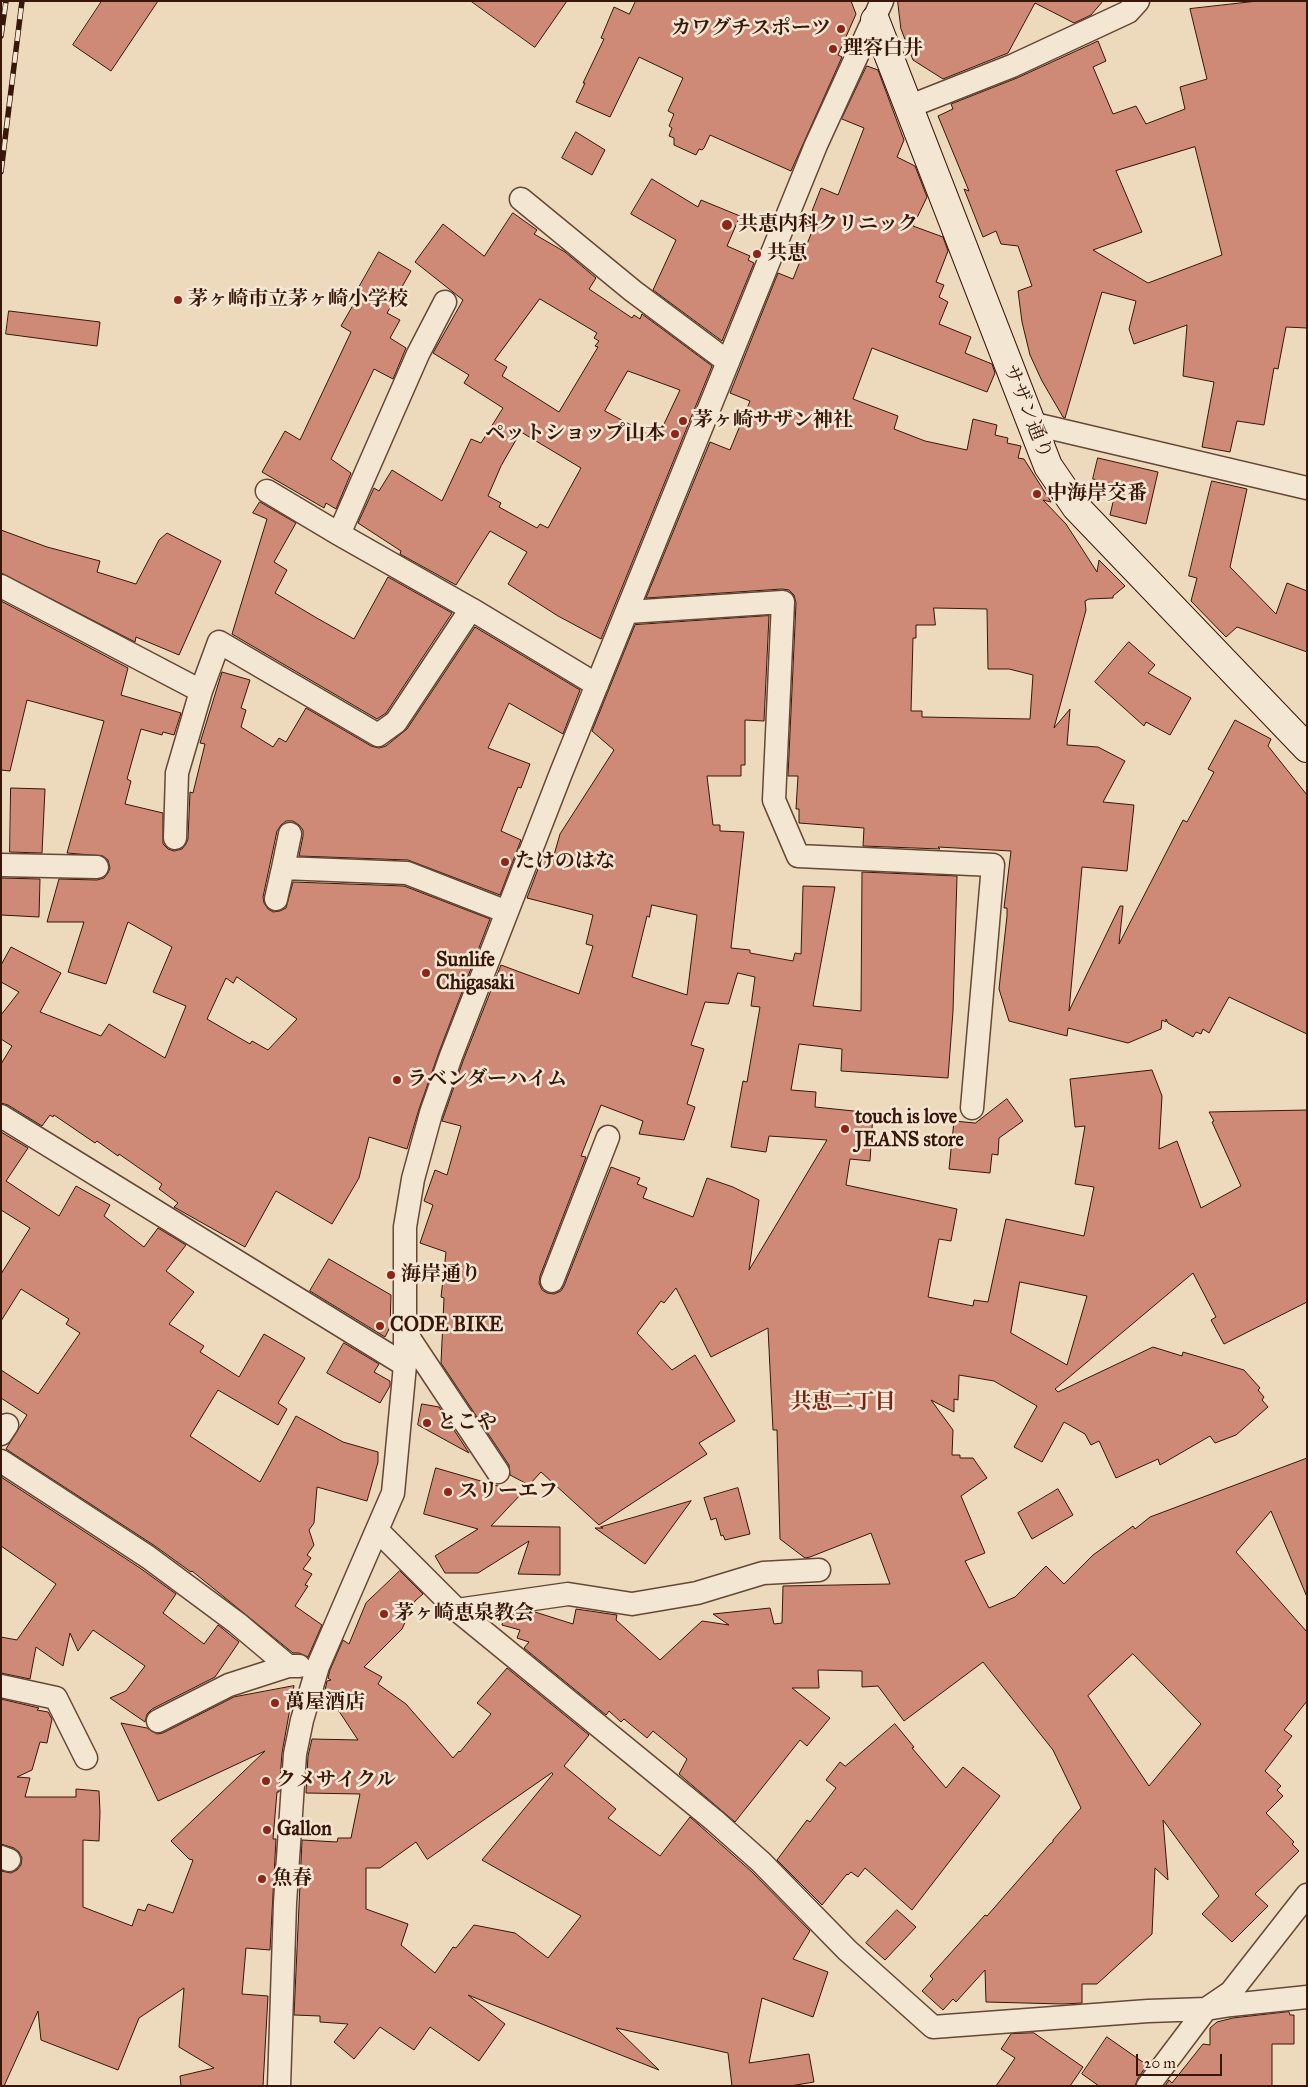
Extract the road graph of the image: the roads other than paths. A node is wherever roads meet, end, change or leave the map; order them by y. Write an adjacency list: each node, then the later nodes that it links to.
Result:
1 (1138, 1): 3 (street)
2 (874, 8): 3 (street, サザン通り); 6 (street)
3 (908, 107): 7 (street, サザン通り)
4 (521, 199): 6 (street)
5 (445, 302): 10 (street)
6 (728, 362): 13 (street)
7 (1030, 422): 8 (street); 16 (street, サザン通り)
8 (1307, 488)
9 (267, 491): 10 (street)
10 (339, 534): 12 (street)
11 (1, 586): 15 (street)
12 (471, 609): 14 (street); 15 (street)
13 (628, 612): 14 (street); 24 (street)
14 (597, 685): 23 (street)
15 (201, 691): 18 (street)
16 (1307, 748)
17 (290, 834): 21 (street)
18 (175, 838)
19 (1, 865): 20 (street)
20 (97, 867)
21 (283, 868): 22 (street); 23 (street)
22 (276, 899)
23 (507, 912): 28 (street)
24 (972, 1108)
25 (1, 1116): 29 (street)
26 (608, 1137): 27 (street)
27 (552, 1281)
28 (405, 1328): 29 (street); 31 (street)
29 (405, 1365): 32 (street)
30 (1, 1462): 35 (street)
31 (498, 1472)
32 (378, 1531): 34 (street); 36 (street)
33 (819, 1570): 34 (street)
34 (457, 1610): 42 (street)
35 (288, 1666): 36 (street); 38 (street)
36 (318, 1666): 43 (street)
37 (1, 1686): 39 (street)
38 (158, 1721)
39 (86, 1758)
40 (1307, 1895): 42 (street)
41 (1307, 1997): 42 (street)
42 (1206, 2009): 44 (street)
43 (279, 2086)
44 (1148, 2086)

